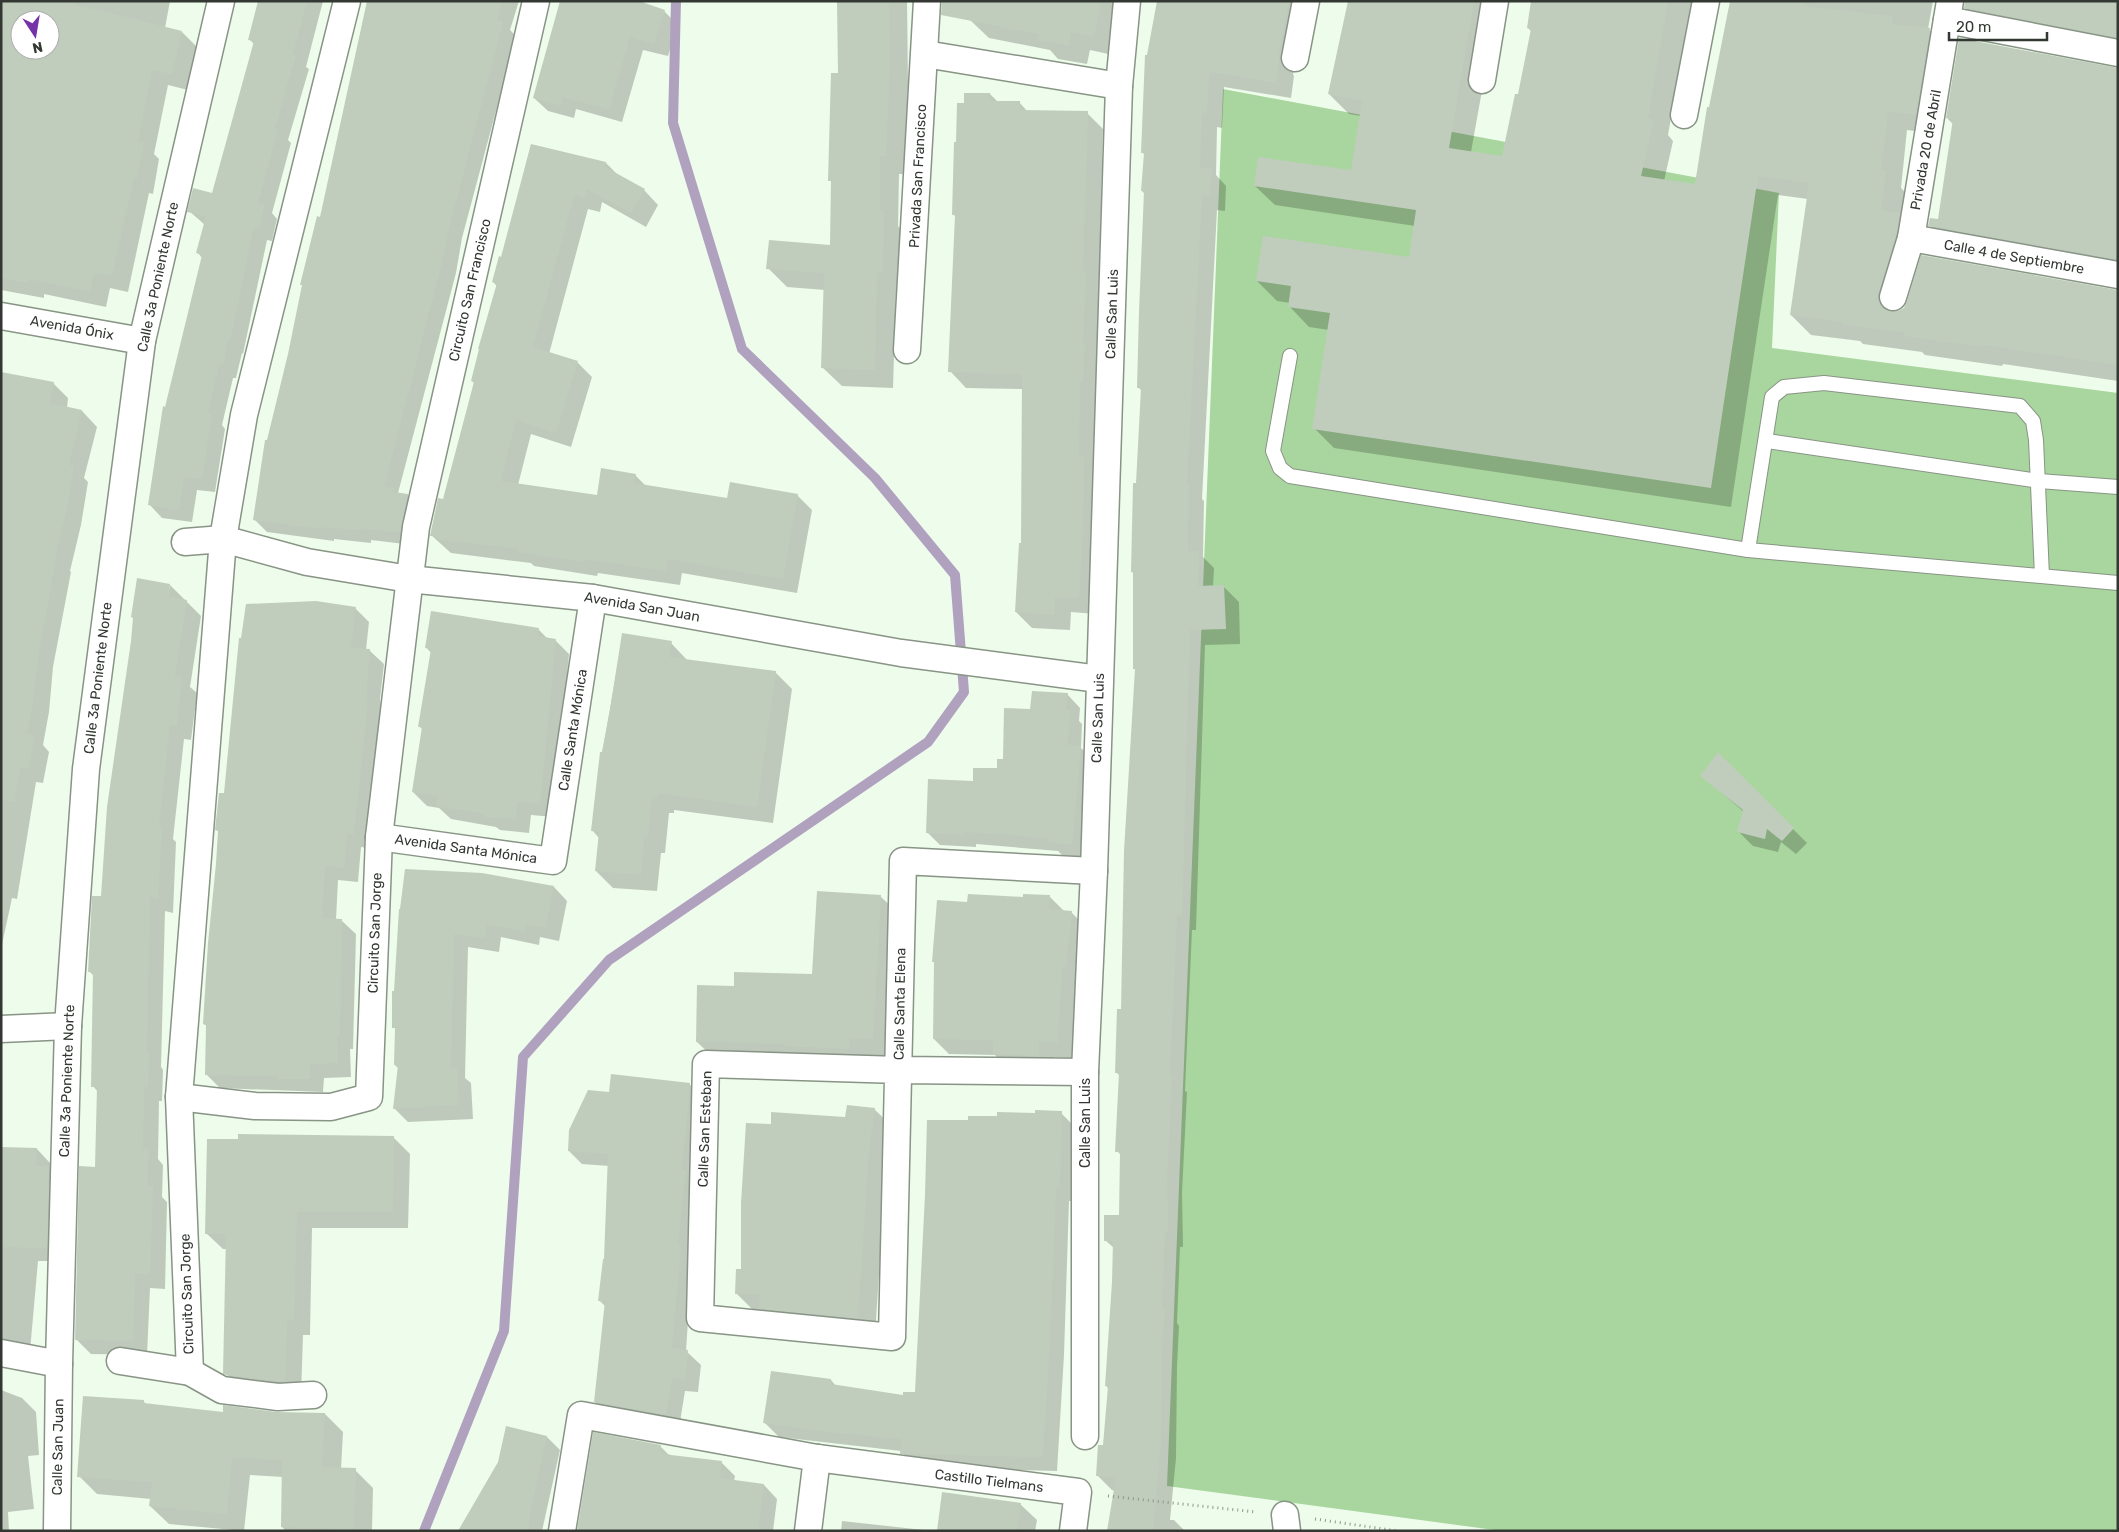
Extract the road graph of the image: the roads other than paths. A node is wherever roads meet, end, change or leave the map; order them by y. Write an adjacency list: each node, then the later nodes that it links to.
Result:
1 (221, 1): 20 (street, Calle 3a Poniente Norte)
2 (347, 1): 26 (street)
3 (536, 1): 30 (street, Circuito San Francisco)
4 (927, 1): 11 (street, Privada San Francisco)
5 (1127, 1): 14 (street, Calle San Luis)
6 (1306, 1): 12 (street)
7 (1495, 1): 13 (street)
8 (1706, 1): 15 (street)
9 (1949, 11): 10 (street); 16 (street, Privada 20 de Abril)
10 (2118, 53)
11 (925, 54): 14 (street); 21 (street, Privada San Francisco)
12 (1294, 58)
13 (1482, 80)
14 (1119, 86): 33 (street, Calle San Luis)
15 (1684, 115)
16 (1910, 238): 17 (street, Calle 4 de Septiembre); 18 (street, Privada 20 de Abril)
17 (2118, 275)
18 (1893, 296)
19 (1, 316): 20 (street, Avenida Ónix)
20 (142, 341): 37 (street, Calle 3a Poniente Norte)
21 (907, 350)
22 (1290, 356): 28 (lane)
23 (1766, 441): 24 (lane); 24 (lane); 28 (lane)
24 (2039, 481): 25 (lane); 29 (lane)
25 (2118, 487)
26 (224, 539): 27 (street, Avenida San Juan); 30 (street, Avenida San Juan); 41 (street, Circuito San Jorge)
27 (185, 542)
28 (1748, 550): 29 (lane)
29 (2042, 576): 31 (lane)
30 (410, 579): 32 (street, Avenida San Juan); 34 (street, Circuito San Jorge)
31 (2118, 583)
32 (593, 598): 33 (street, Avenida San Juan); 35 (street, Calle Santa Mónica)
33 (1099, 679): 36 (street, Calle San Luis)
34 (379, 837): 35 (street, Avenida Santa Mónica); 41 (street, Circuito San Jorge)
35 (553, 862)
36 (1094, 871): 39 (street, Calle Santa Elena); 40 (street, Calle San Luis)
37 (68, 1026): 38 (street); 45 (street, Calle 3a Poniente Norte)
38 (1, 1029)
39 (899, 1070): 40 (street, Calle San Esteban); 42 (street, Calle Santa Elena); 42 (street, Calle San Esteban)
40 (1085, 1072): 48 (street, Calle San Luis)
41 (179, 1097): 46 (street, Circuito San Jorge)
42 (892, 1337)
43 (1, 1353): 45 (street)
44 (120, 1361): 46 (street)
45 (59, 1364): 50 (street, Calle San Juan)
46 (190, 1372): 47 (street)
47 (313, 1396)
48 (1085, 1436)
49 (817, 1458): 51 (street, Castillo Tielmans); 52 (street); 53 (street, Castillo Tielmans)
50 (57, 1531)
51 (562, 1531)
52 (808, 1531)
53 (1073, 1531)

